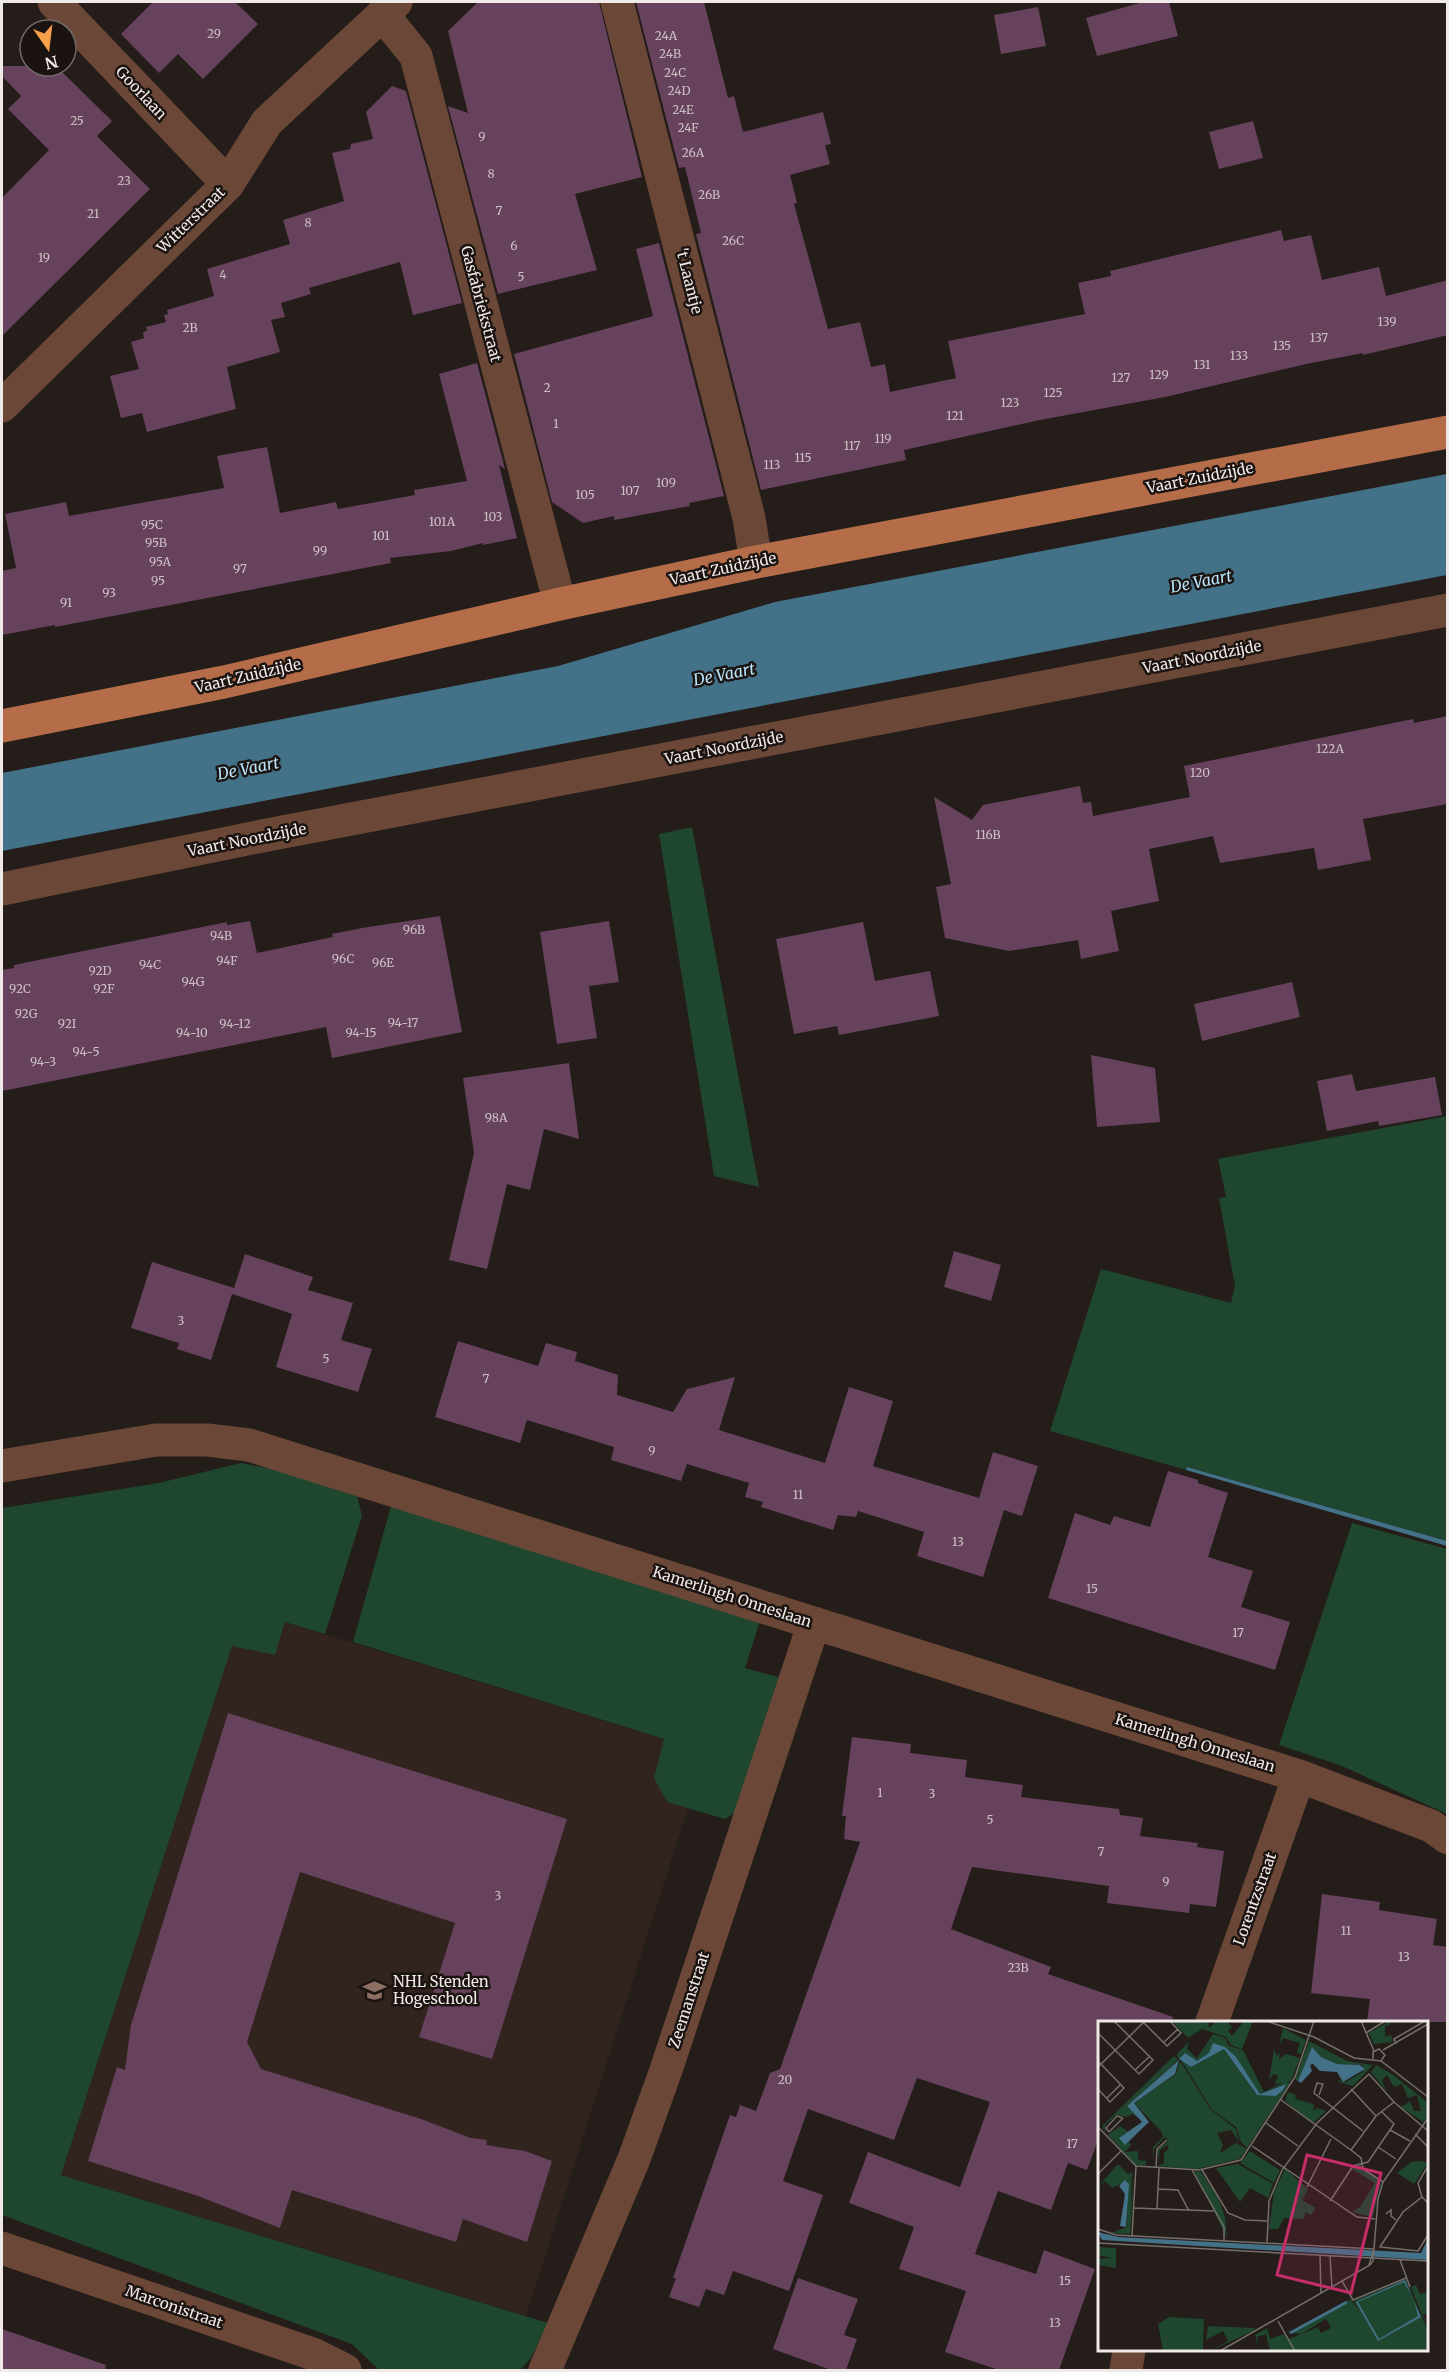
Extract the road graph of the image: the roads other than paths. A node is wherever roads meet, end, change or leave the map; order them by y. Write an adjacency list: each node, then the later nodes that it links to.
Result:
1 (54, 2): 4 (street, Goorlaan)
2 (617, 2): 7 (street, 't Laantje)
3 (390, 8): 4 (street, Witterstraat); 8 (street, Gasfabriekstraat)
4 (228, 184): 5 (street, Witterstraat)
5 (2, 406)
6 (1448, 432): 7 (main road, Vaart Zuidzijde)
7 (756, 562): 8 (main road, Vaart Zuidzijde)
8 (560, 604): 10 (main road, Vaart Zuidzijde)
9 (1448, 610): 11 (street, Vaart Noordzijde)
10 (2, 726)
11 (2, 889)
12 (2, 1466): 13 (street, Kamerlingh Onneslaan)
13 (814, 1623): 14 (street, Kamerlingh Onneslaan); 20 (street, Zeemanstraat)
14 (1299, 1776): 15 (street, Kamerlingh Onneslaan); 16 (street, Lorentzstraat)
15 (1448, 1838)
16 (1212, 2021)
17 (2, 2248): 19 (street, Marconistraat)
18 (1129, 2351): 21 (street)
19 (345, 2370)
20 (545, 2370)
21 (1126, 2370)

